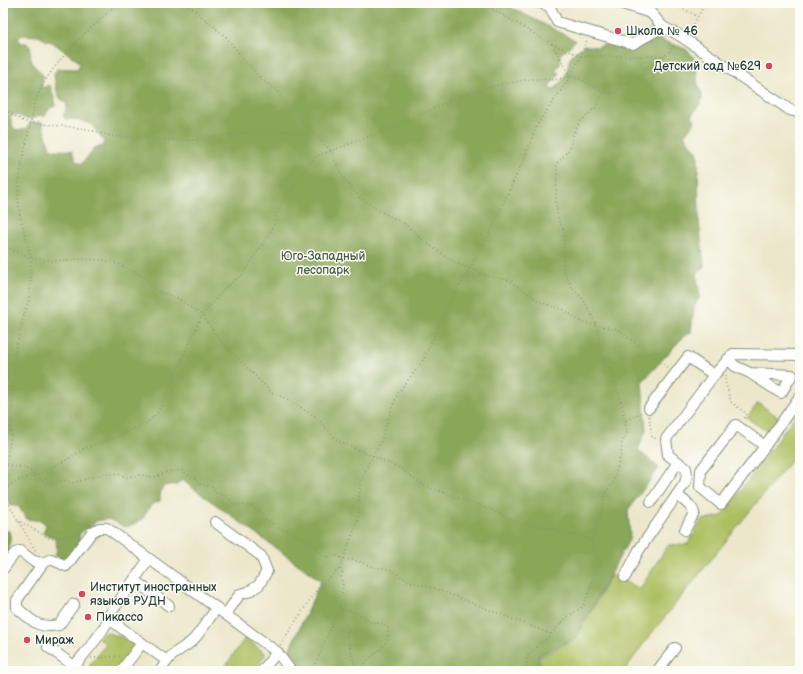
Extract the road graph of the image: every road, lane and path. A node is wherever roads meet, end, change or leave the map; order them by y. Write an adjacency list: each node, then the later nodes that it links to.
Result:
1 (118, 3): 19 (path)
2 (186, 3): 20 (path)
3 (482, 3): 11 (path)
4 (541, 3): 9 (lane)
5 (619, 3): 9 (lane)
6 (669, 3): 8 (path)
7 (705, 3): 8 (path)
8 (697, 18): 10 (path)
9 (663, 27): 10 (lane)
10 (685, 39): 14 (path); 18 (lane)
11 (552, 44): 13 (path); 15 (path)
12 (585, 47): 13 (path)
13 (582, 56): 14 (path); 15 (path)
14 (666, 56): 16 (path)
15 (570, 76): 16 (path); 21 (path); 24 (path)
16 (605, 93): 26 (path)
17 (3, 106): 19 (path)
18 (800, 113)
19 (31, 122): 20 (path); 23 (path)
20 (319, 139): 21 (path)
21 (332, 152): 24 (path); 25 (path)
22 (3, 244): 23 (path)
23 (31, 258): 25 (path); 42 (path)
24 (468, 269): 26 (path); 39 (path)
25 (202, 315): 39 (path); 43 (path)
26 (597, 326): 29 (path); 36 (path)
27 (800, 355): 28 (lane)
28 (728, 359): 30 (lane); 32 (lane)
29 (663, 363)
30 (750, 373)
31 (726, 374): 35 (path)
32 (714, 375): 34 (lane); 37 (lane)
33 (800, 396): 38 (lane)
34 (649, 408): 36 (path); 37 (path)
35 (747, 414)
36 (625, 421): 52 (path)
37 (666, 439): 40 (lane)
38 (765, 446): 38 (lane)
39 (372, 456): 52 (path); 54 (path)
40 (678, 462): 46 (lane); 47 (lane)
41 (3, 464): 42 (path)
42 (7, 465): 43 (path); 44 (path)
43 (37, 475): 45 (path); 54 (path)
44 (3, 483)
45 (3, 493): 48 (path)
46 (677, 495): 50 (lane); 58 (lane)
47 (651, 502)
48 (17, 520): 51 (path); 55 (path)
49 (215, 522): 65 (lane)
50 (685, 530)
51 (92, 532): 53 (lane); 55 (lane)
52 (591, 540): 67 (path)
53 (149, 559): 59 (lane); 63 (lane)
54 (343, 559): 56 (path); 67 (path)
55 (43, 563): 57 (lane); 60 (lane)
56 (340, 568): 62 (path); 71 (path)
57 (3, 570)
58 (625, 577)
59 (134, 580): 61 (lane); 66 (lane)
60 (74, 604)
61 (169, 606)
62 (340, 607): 64 (path); 80 (path)
63 (217, 608): 65 (lane); 74 (lane)
64 (341, 610): 81 (path); 82 (path)
65 (226, 614): 71 (lane)
66 (109, 619): 68 (lane); 72 (lane)
67 (551, 634): 83 (path)
68 (142, 643): 73 (lane); 74 (lane)
69 (48, 647): 75 (lane)
70 (675, 648): 84 (lane)
71 (277, 652): 78 (lane); 79 (lane)
72 (82, 655): 73 (path); 75 (lane)
73 (133, 656): 76 (lane)
74 (167, 661): 77 (lane)
75 (75, 669)
76 (121, 671)
77 (160, 671)
78 (262, 671)
79 (291, 671)
80 (312, 671)
81 (355, 671)
82 (364, 671)
83 (525, 671)
84 (657, 671)

